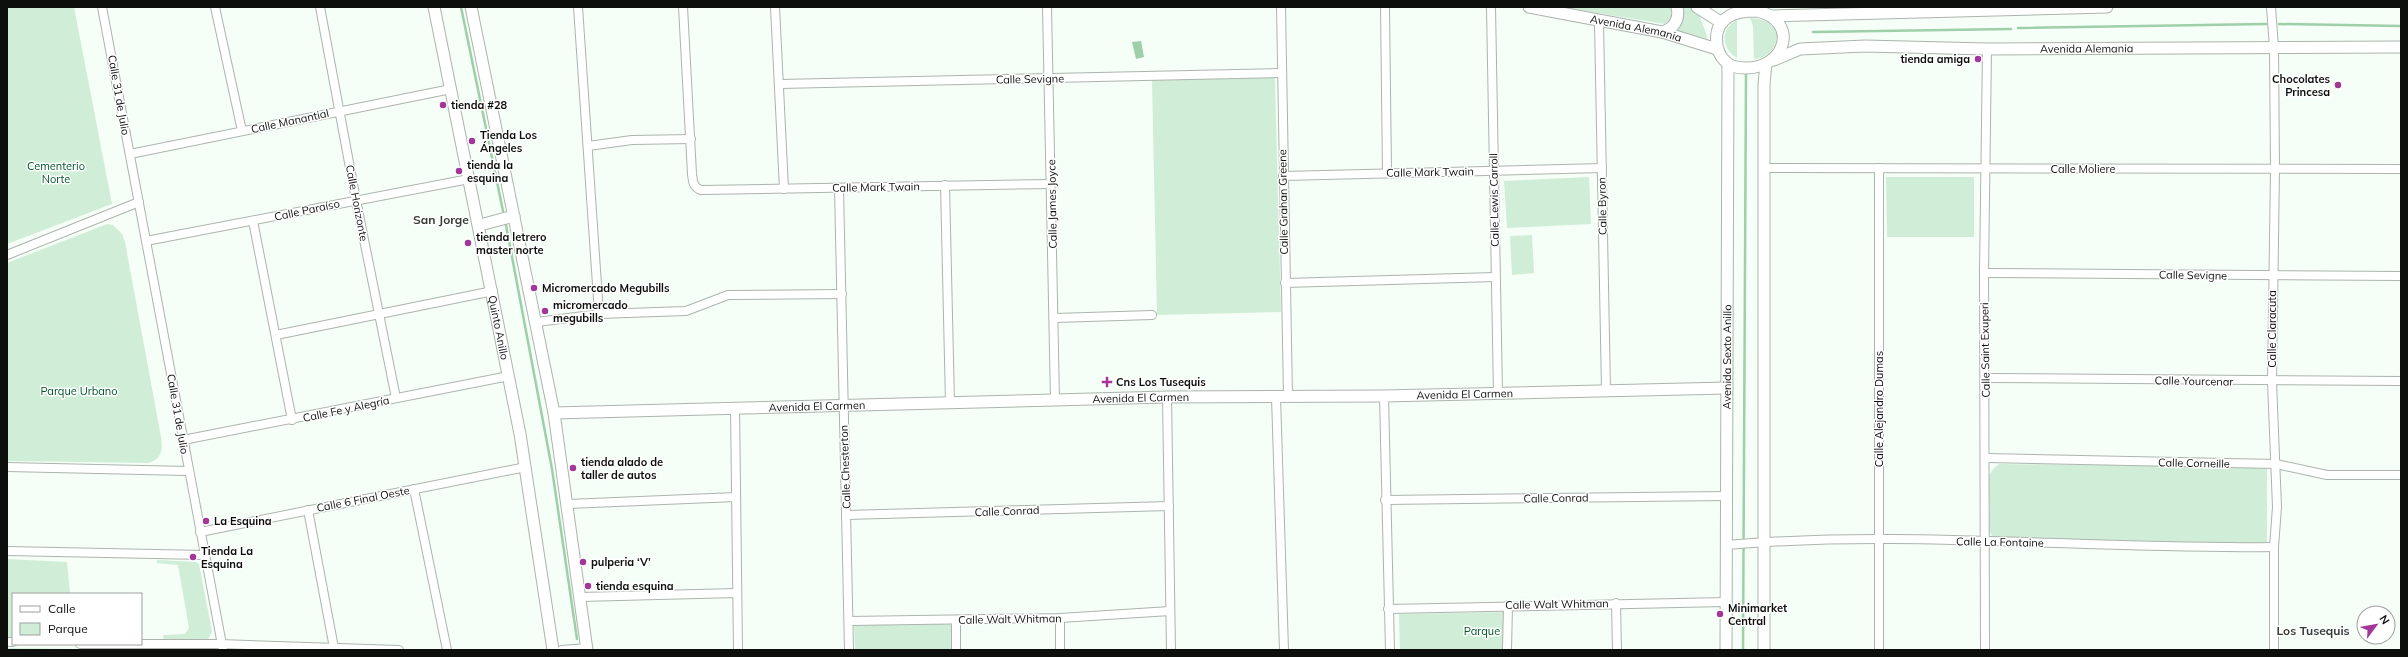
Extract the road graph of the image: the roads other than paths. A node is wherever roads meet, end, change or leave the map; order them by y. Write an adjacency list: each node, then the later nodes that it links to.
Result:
1 (102, 7): 37 (street, Calle 31 de Julio)
2 (216, 7): 34 (street)
3 (320, 7): 33 (street, Calle Horizonte)
4 (434, 7): 32 (main road, Quinto Anillo)
5 (471, 7): 54 (main road)
6 (578, 7): 36 (street)
7 (683, 7): 35 (street)
8 (775, 7): 31 (street)
9 (1047, 7): 30 (street, Calle James Joyce)
10 (1281, 7): 29 (street, Calle Grahan Greene)
11 (1385, 7): 45 (street)
12 (1491, 7): 44 (street, Calle Lewis Carroll)
13 (1529, 7): 21 (main road, Avenida Alemania)
14 (1677, 7): 22 (main road)
15 (1698, 7): 20 (main road)
16 (2067, 7): 17 (main road); 19 (main road)
17 (2107, 7)
18 (2272, 7): 24 (street, Calle Claracuta)
19 (1766, 12): 20 (main road); 27 (main road)
20 (1726, 15): 25 (main road)
21 (1599, 22): 22 (main road, Avenida Alemania); 38 (street, Calle Byron)
22 (1662, 32): 25 (main road, Avenida Alemania)
23 (2401, 47): 24 (main road, Avenida Alemania)
24 (2274, 48): 26 (main road, Avenida Alemania); 42 (street, Calle Claracuta)
25 (1717, 49): 28 (main road)
26 (1987, 49): 27 (main road, Avenida Alemania); 41 (street, Calle Saint Exuperi)
27 (1770, 62): 28 (main road); 39 (main road)
28 (1728, 64): 76 (main road, Avenida Sexto Anillo)
29 (1280, 73): 30 (street, Calle Sevigne); 46 (street, Calle Grahan Greene)
30 (1049, 79): 31 (street, Calle Sevigne); 48 (street, Calle James Joyce)
31 (780, 84): 51 (street)
32 (451, 89): 33 (street, Calle Manantial); 47 (main road, Quinto Anillo)
33 (341, 111): 34 (street, Calle Manantial); 52 (street, Calle Horizonte)
34 (242, 131): 37 (street, Calle Manantial)
35 (691, 139): 36 (street); 51 (street, Calle Mark Twain)
36 (588, 146): 67 (street)
37 (130, 154): 53 (street, Calle 31 de Julio)
38 (1602, 168): 44 (street, Calle Mark Twain); 77 (street, Calle Byron)
39 (1764, 168): 40 (street, Calle Moliere); 108 (main road)
40 (1879, 168): 41 (street, Calle Moliere); 106 (street, Calle Alejandro Dumas)
41 (1987, 169): 42 (street, Calle Moliere); 59 (street, Calle Saint Exuperi)
42 (2275, 169): 43 (street, Calle Moliere); 60 (street, Calle Claracuta)
43 (2401, 169)
44 (1493, 171): 45 (street, Calle Mark Twain); 62 (street, Calle Lewis Carroll)
45 (1388, 173): 46 (street, Calle Mark Twain)
46 (1283, 176): 63 (street, Calle Grahan Greene)
47 (469, 179): 52 (street, Calle Paraíso); 56 (main road, Quinto Anillo)
48 (1052, 184): 49 (street, Calle Mark Twain); 69 (street, Calle James Joyce)
49 (945, 185): 50 (street, Calle Mark Twain); 85 (street)
50 (839, 188): 51 (street, Calle Mark Twain); 65 (street, Calle Chesterton)
51 (784, 189)
52 (356, 200): 55 (street, Calle Paraíso); 66 (street, Calle Horizonte)
53 (139, 202): 57 (street, Calle 31 de Julio); 58 (street)
54 (514, 216): 56 (main road); 70 (main road)
55 (253, 221): 57 (street, Calle Paraíso); 71 (street)
56 (480, 225): 64 (main road, Quinto Anillo)
57 (146, 241): 90 (street, Calle 31 de Julio)
58 (7, 255)
59 (1984, 273): 60 (street, Calle Sevigne); 73 (street, Calle Saint Exuperi)
60 (2273, 276): 61 (street, Calle Sevigne); 75 (street, Calle Claracuta)
61 (2401, 276)
62 (1495, 277): 63 (street); 78 (street, Calle Lewis Carroll)
63 (1285, 283): 82 (street, Calle Grahan Greene)
64 (493, 291): 66 (street); 72 (main road, Quinto Anillo)
65 (842, 294): 67 (street); 86 (street, Calle Chesterton)
66 (380, 313): 71 (street); 83 (street, Calle Horizonte)
67 (599, 314): 70 (street)
68 (1152, 315): 69 (street)
69 (1055, 318): 84 (street, Calle James Joyce)
70 (537, 322): 88 (main road)
71 (276, 335): 89 (street)
72 (509, 376): 83 (street, Calle Fe y Alegría); 94 (main road, Quinto Anillo)
73 (1986, 378): 75 (street, Calle Yourcenar); 91 (street, Calle Saint Exuperi)
74 (2401, 381): 75 (street, Calle Yourcenar)
75 (2272, 382): 92 (street, Calle Claracuta)
76 (1727, 388): 77 (main road, Avenida El Carmen); 98 (main road, Avenida Sexto Anillo)
77 (1606, 391): 78 (main road, Avenida El Carmen)
78 (1498, 394): 79 (main road, Avenida El Carmen)
79 (1384, 396): 82 (main road, Avenida El Carmen); 100 (street)
80 (1167, 397): 81 (main road, Avenida El Carmen); 84 (main road, Avenida El Carmen); 102 (street)
81 (1276, 397): 82 (main road, Avenida El Carmen); 137 (street)
82 (1288, 397)
83 (396, 398): 89 (street, Calle Fe y Alegría)
84 (1055, 400): 85 (main road, Avenida El Carmen)
85 (950, 403): 86 (main road, Avenida El Carmen)
86 (843, 404): 87 (main road, Avenida El Carmen); 104 (street, Calle Chesterton)
87 (735, 407): 88 (main road, Avenida El Carmen); 99 (street)
88 (554, 413): 101 (main road)
89 (292, 420): 90 (street, Calle Fe y Alegría)
90 (183, 440): 95 (street, Calle 31 de Julio)
91 (1986, 458): 92 (street, Calle Corneille); 107 (street, Calle Saint Exuperi)
92 (2276, 464): 96 (street, Calle Corneille); 110 (street, Calle Claracuta)
93 (7, 466): 95 (street)
94 (526, 466): 97 (street, Calle 6 Final Oeste); 130 (main road, Quinto Anillo)
95 (188, 471): 105 (street, Calle 31 de Julio)
96 (2401, 475)
97 (414, 489): 103 (street, Calle 6 Final Oeste); 129 (street)
98 (1726, 496): 100 (street, Calle Conrad); 109 (main road, Avenida Sexto Anillo)
99 (736, 497): 101 (street); 113 (street)
100 (1385, 500): 118 (street)
101 (568, 504): 114 (main road)
102 (1169, 506): 104 (street, Calle Conrad); 119 (street)
103 (308, 510): 105 (street, Calle 6 Final Oeste); 125 (street)
104 (846, 515): 122 (street, Calle Chesterton)
105 (200, 532): 112 (street, Calle 31 de Julio)
106 (1878, 541): 107 (street, Calle La Fontaine); 108 (street, Calle La Fontaine); 143 (street, Calle Alejandro Dumas)
107 (1985, 541): 110 (street, Calle La Fontaine); 144 (street, Calle Saint Exuperi)
108 (1758, 542): 109 (street, Calle La Fontaine); 142 (main road)
109 (1731, 545): 115 (main road, Avenida Sexto Anillo)
110 (2274, 548): 145 (street, Calle Claracuta)
111 (7, 551): 112 (street)
112 (204, 556): 124 (street, Calle 31 de Julio)
113 (737, 593): 114 (street); 132 (street)
114 (580, 596): 127 (main road)
115 (1726, 602): 116 (street, Calle Walt Whitman); 141 (main road, Avenida Sexto Anillo)
116 (1616, 603): 117 (street, Calle Walt Whitman); 140 (street)
117 (1508, 606): 118 (street, Calle Walt Whitman); 139 (street)
118 (1388, 609): 138 (street)
119 (1170, 611): 120 (street, Calle Walt Whitman); 136 (street)
120 (1060, 618): 121 (street, Calle Walt Whitman); 135 (street)
121 (956, 620): 122 (street, Calle Walt Whitman); 134 (street)
122 (849, 621): 133 (street, Calle Chesterton)
123 (128, 645): 124 (street)
124 (222, 647): 125 (street)
125 (334, 648): 126 (street)
126 (346, 649): 128 (street)
127 (587, 649): 131 (street)
128 (399, 650)
129 (447, 650)
130 (553, 650)
131 (562, 650)
132 (738, 650)
133 (850, 650)
134 (956, 650)
135 (1060, 650)
136 (1171, 650)
137 (1284, 650)
138 (1390, 650)
139 (1507, 650)
140 (1616, 650)
141 (1726, 650)
142 (1764, 650)
143 (1879, 650)
144 (1985, 650)
145 (2274, 650)

